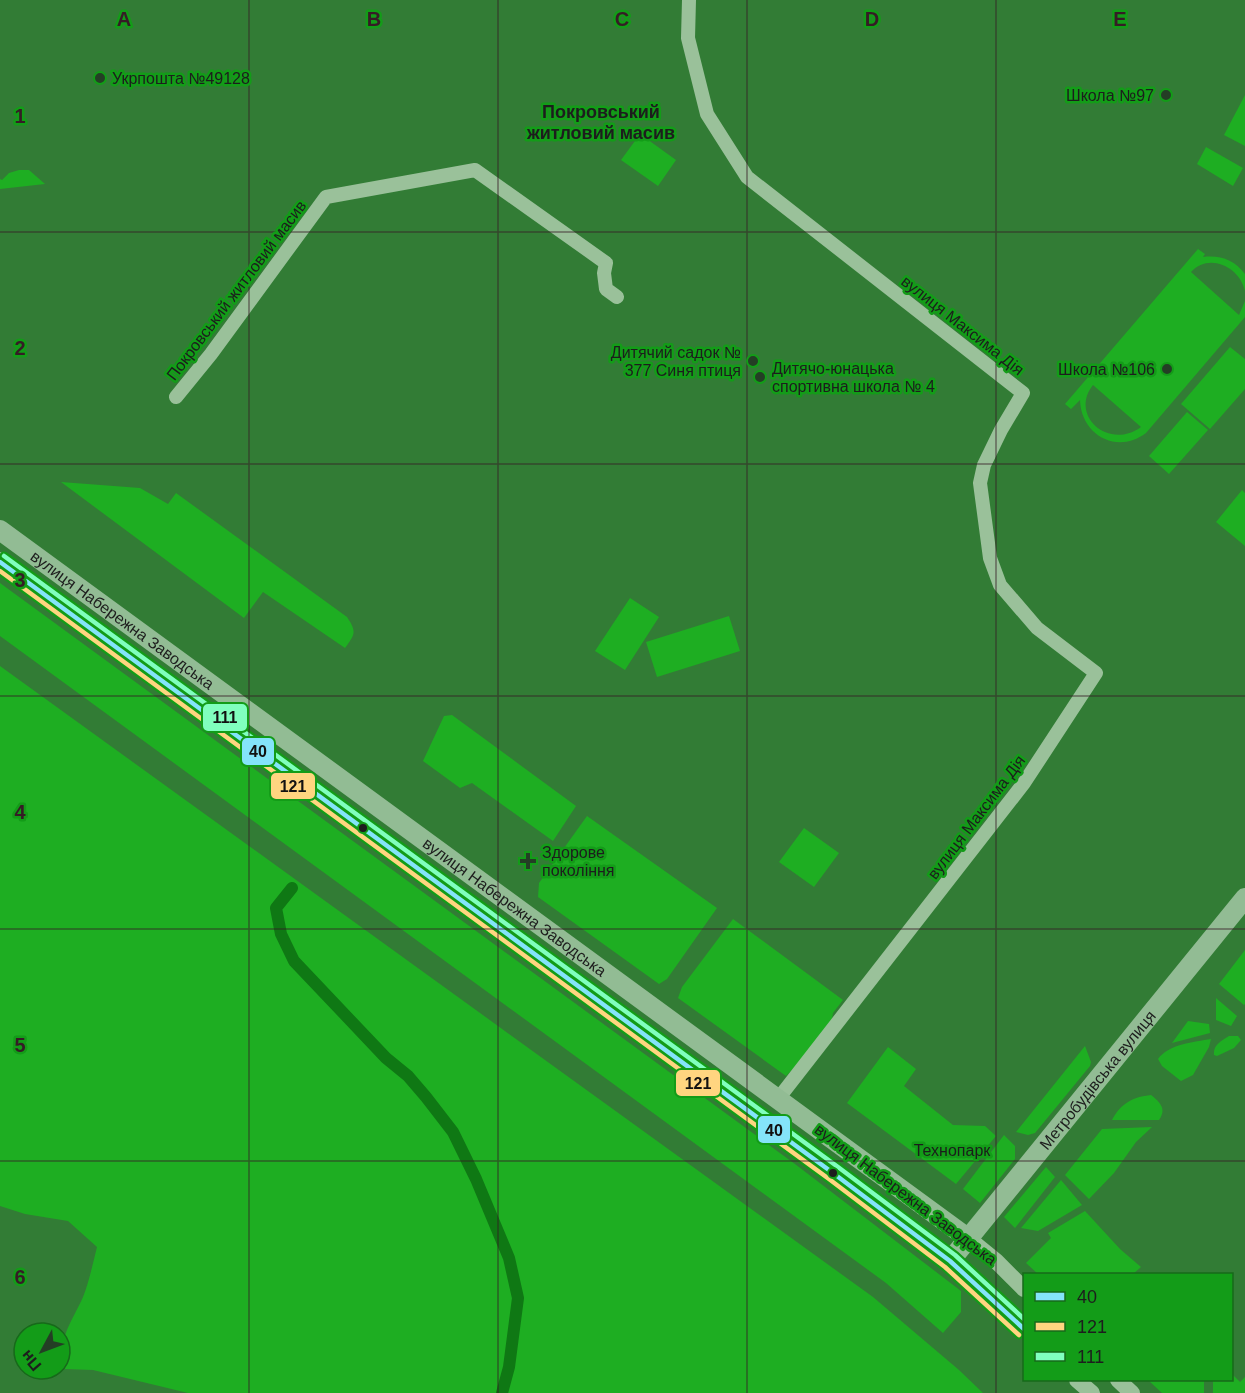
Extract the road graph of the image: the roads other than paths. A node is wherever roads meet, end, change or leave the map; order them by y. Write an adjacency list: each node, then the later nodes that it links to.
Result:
1 (689, 0): 9 (street, вулиця Максима Дія)
2 (617, 297): 3 (street, Покровський житловий масив)
3 (176, 397)
4 (0, 530): 6 (main road, вулиця Набережна Заводська)
5 (0, 562): 7 (main road, вулиця Набережна Заводська)
6 (256, 716): 7 (main road); 9 (main road, вулиця Набережна Заводська)
7 (239, 738): 11 (main road, вулиця Набережна Заводська)
8 (1245, 898): 10 (main road, Метробудівська вулиця)
9 (778, 1099): 10 (main road, вулиця Набережна Заводська)
10 (969, 1239): 11 (main road, Метробудівська вулиця); 12 (street, вулиця Набережна Заводська)
11 (950, 1261): 13 (street, вулиця Набережна Заводська)
12 (1023, 1287)
13 (1023, 1328)
14 (1078, 1381): 16 (street)
15 (1119, 1381): 17 (street)
16 (1092, 1393)
17 (1132, 1393)

